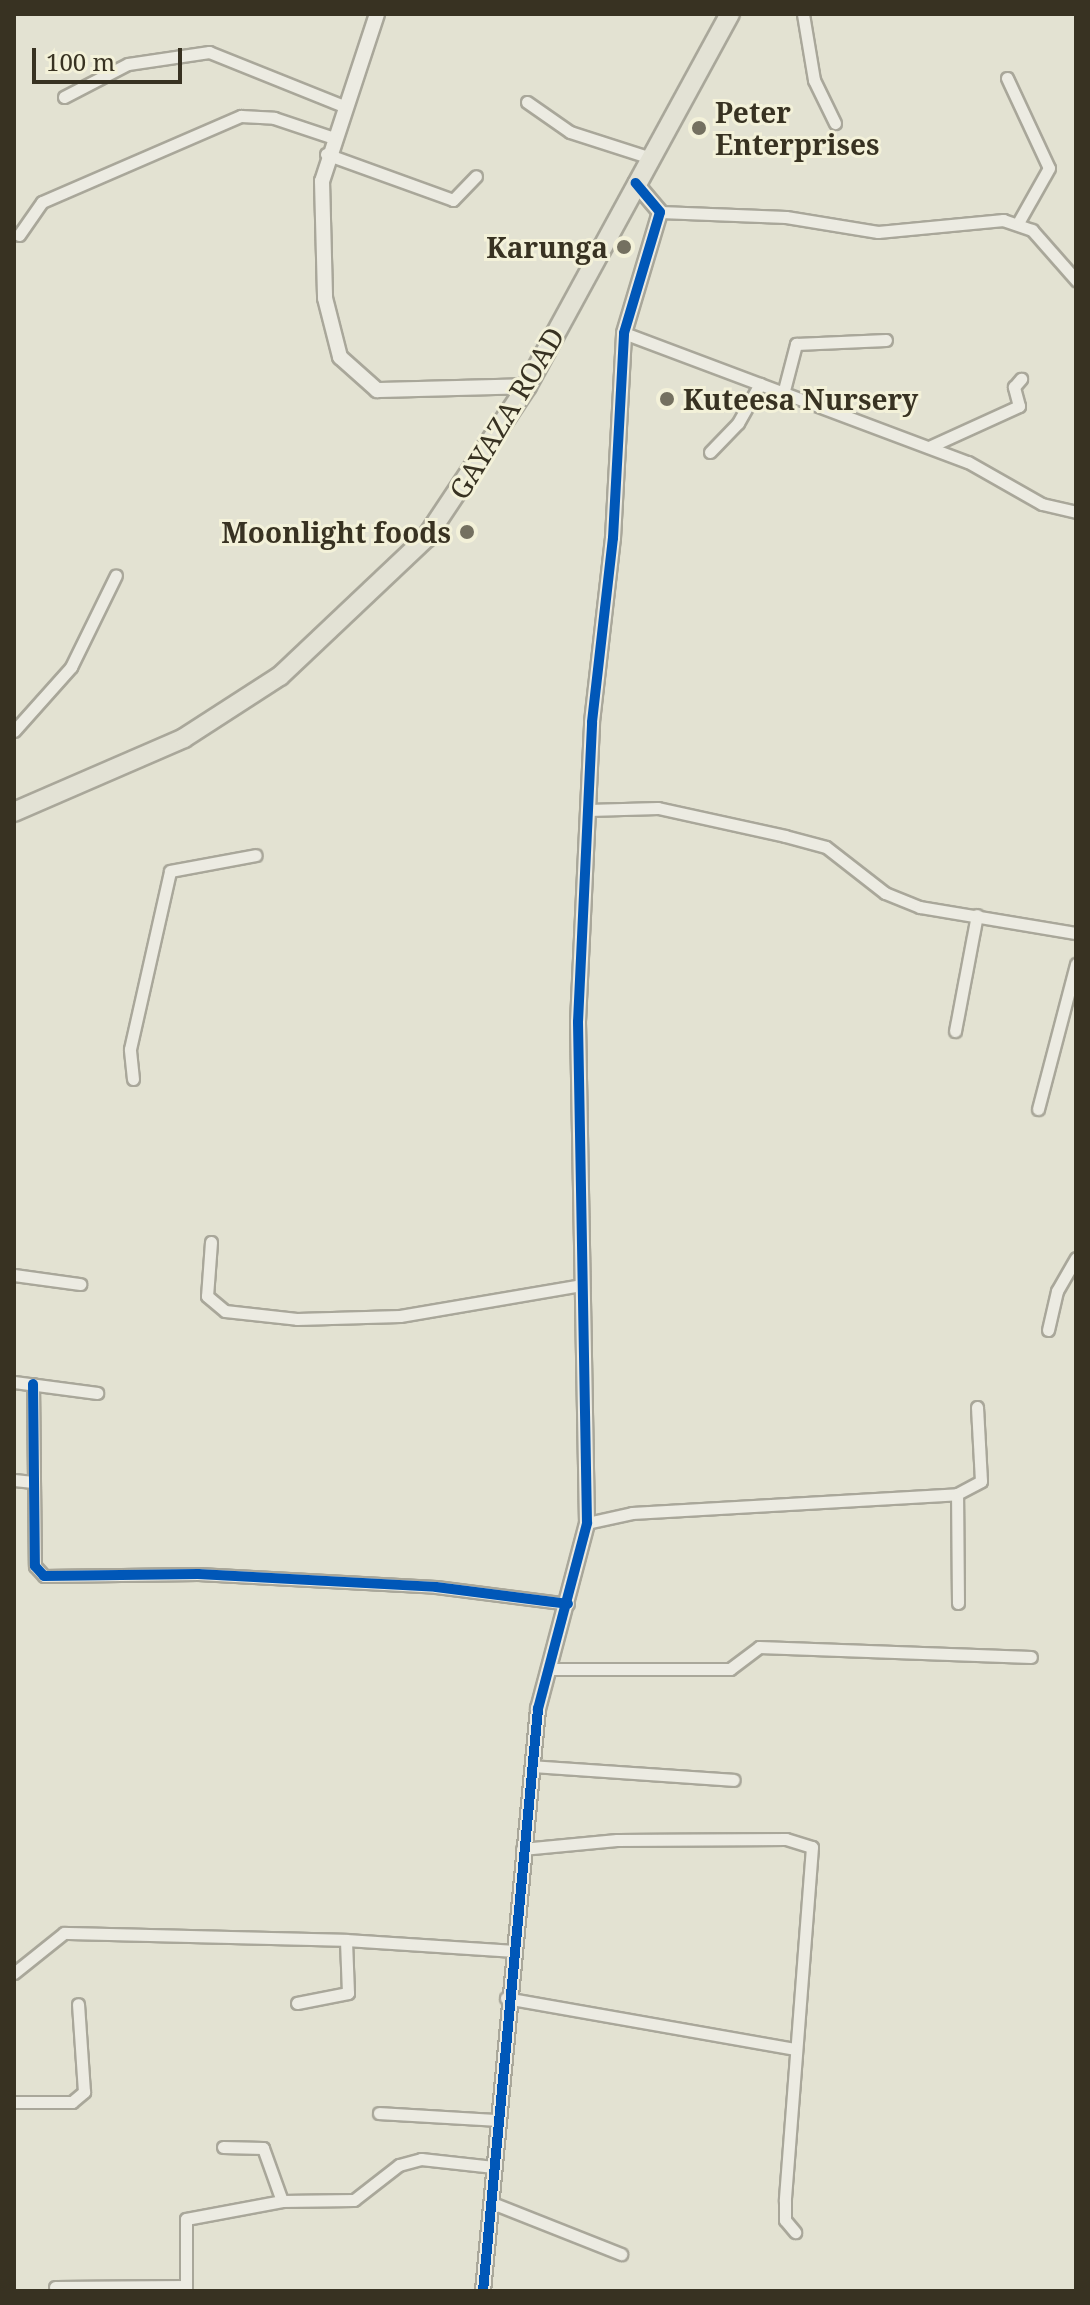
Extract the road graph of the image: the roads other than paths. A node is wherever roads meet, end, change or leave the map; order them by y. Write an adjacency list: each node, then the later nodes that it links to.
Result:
1 (377, 14): 7 (street)
2 (730, 14): 11 (main road, GAYAZA ROAD)
3 (803, 14): 8 (street)
4 (1007, 78): 15 (street)
5 (64, 97): 7 (street)
6 (527, 102): 11 (street)
7 (341, 105): 9 (street)
8 (835, 123)
9 (331, 137): 10 (street); 16 (street)
10 (326, 154): 12 (street); 22 (street)
11 (651, 158): 13 (main road, GAYAZA ROAD)
12 (476, 176)
13 (636, 183): 14 (street); 22 (main road, GAYAZA ROAD)
14 (660, 212): 15 (street); 18 (street)
15 (1018, 223): 17 (street)
16 (19, 235)
17 (1076, 280)
18 (624, 333): 21 (street); 29 (street)
19 (886, 340): 23 (street)
20 (1021, 379): 24 (street)
21 (760, 384): 23 (street); 25 (street)
22 (527, 386): 30 (main road, GAYAZA ROAD)
23 (783, 394): 24 (street)
24 (928, 447): 26 (street)
25 (710, 452)
26 (1076, 512)
27 (116, 575): 28 (street)
28 (14, 731)
29 (588, 810): 32 (street); 42 (street)
30 (14, 812)
31 (256, 855): 36 (street)
32 (977, 915): 33 (street); 35 (street)
33 (1076, 933)
34 (1076, 964): 37 (street)
35 (955, 1031)
36 (133, 1079)
37 (1038, 1109)
38 (211, 1242): 42 (street)
39 (1076, 1258): 43 (street)
40 (14, 1275): 41 (street)
41 (80, 1284)
42 (582, 1285): 51 (street)
43 (1048, 1330)
44 (14, 1382): 45 (street)
45 (33, 1384): 46 (street); 49 (street)
46 (97, 1393)
47 (977, 1407): 50 (street)
48 (14, 1480): 49 (street)
49 (33, 1482): 53 (street)
50 (957, 1494): 51 (street); 52 (street)
51 (587, 1523): 53 (street)
52 (958, 1603)
53 (568, 1604): 55 (street)
54 (1031, 1657): 55 (street)
55 (547, 1669): 56 (street)
56 (531, 1766): 57 (street); 58 (street)
57 (734, 1780)
58 (522, 1849): 60 (street); 65 (street)
59 (346, 1940): 60 (street); 61 (street); 63 (street)
60 (515, 1951): 62 (street)
61 (14, 1973)
62 (506, 1998): 65 (street); 68 (street)
63 (297, 2003)
64 (78, 2004): 66 (street)
65 (795, 2049): 73 (street)
66 (14, 2102)
67 (379, 2113): 68 (street)
68 (498, 2120): 70 (street)
69 (223, 2147): 71 (street)
70 (494, 2167): 71 (street); 72 (street)
71 (282, 2201): 76 (street)
72 (492, 2203): 74 (street); 77 (street)
73 (795, 2232)
74 (621, 2254)
75 (55, 2287): 76 (street)
76 (186, 2289)
77 (483, 2291)

